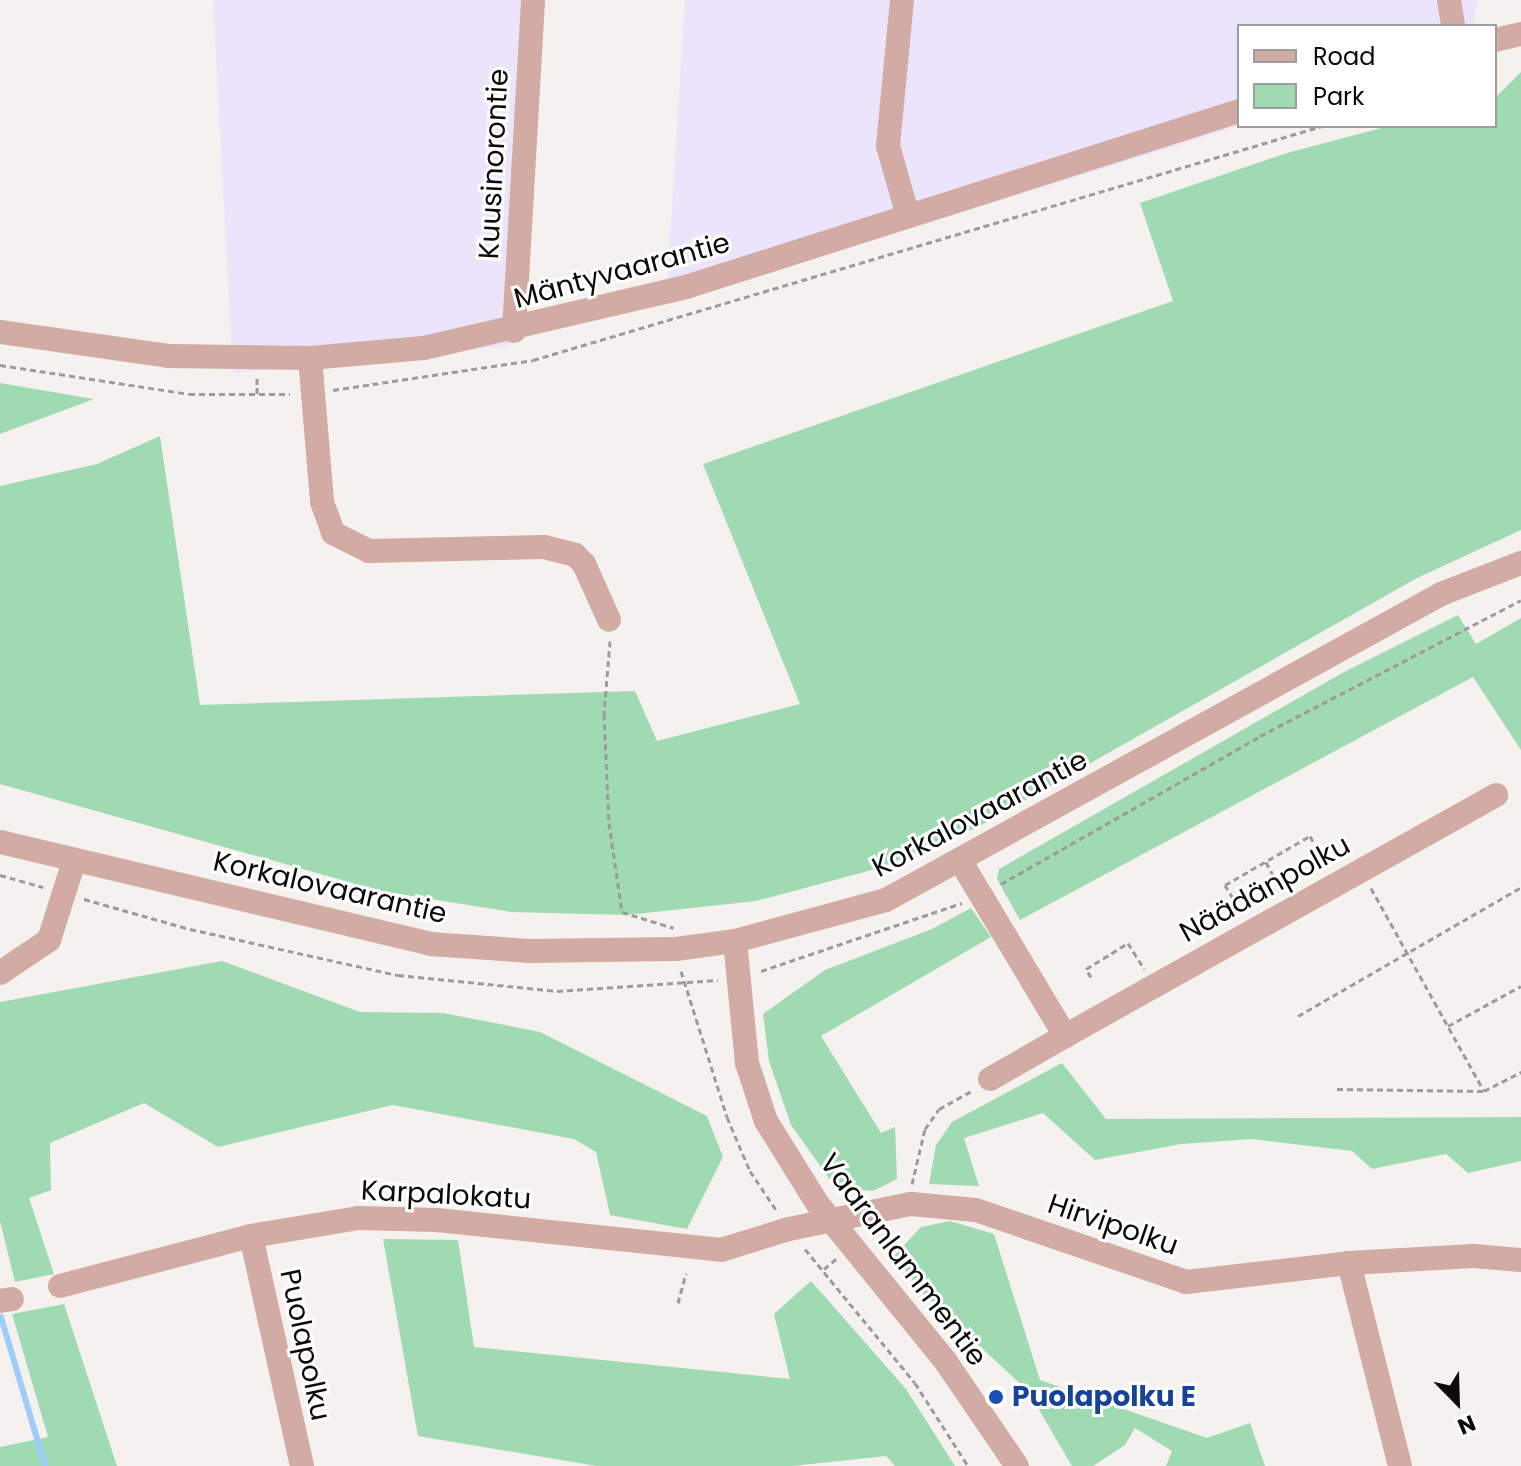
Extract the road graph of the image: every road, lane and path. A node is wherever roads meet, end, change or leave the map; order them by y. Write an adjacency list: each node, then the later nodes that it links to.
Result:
1 (533, 0): 9 (street, Kuusinorontie)
2 (902, 0): 8 (street)
3 (1449, 0): 4 (street)
4 (1453, 24)
5 (1521, 34): 6 (street)
6 (1497, 40)
7 (1237, 112): 8 (street, Mäntyvaarantie)
8 (908, 216): 9 (street, Mäntyvaarantie)
9 (514, 331): 11 (street, Mäntyvaarantie)
10 (0, 332): 11 (street, Mäntyvaarantie)
11 (310, 358): 14 (street)
12 (1521, 563): 18 (street, Korkalovaarantie)
13 (1521, 600): 26 (path)
14 (609, 620): 28 (path)
15 (1496, 795): 20 (street, Näädänpolku)
16 (0, 842): 17 (street, Korkalovaarantie)
17 (74, 861): 25 (street); 29 (street, Korkalovaarantie)
18 (961, 862): 26 (street); 29 (street, Korkalovaarantie)
19 (1266, 862): 22 (path); 23 (path); 27 (path)
20 (1361, 870): 23 (street, Näädänpolku); 30 (path)
21 (0, 875): 25 (path)
22 (1273, 875)
23 (1337, 883): 34 (street, Näädänpolku)
24 (1521, 887): 30 (path)
25 (64, 893): 31 (street); 32 (path)
26 (982, 895): 32 (path); 38 (street)
27 (1233, 898)
28 (674, 927)
29 (735, 941): 32 (street, Vaaranlammentie)
30 (1408, 953): 36 (path); 37 (path)
31 (0, 973)
32 (738, 976): 44 (street, Vaaranlammentie)
33 (1091, 977): 34 (path)
34 (1154, 986): 38 (street, Näädänpolku)
35 (1521, 986): 37 (path)
36 (1298, 1016)
37 (1448, 1026): 42 (path)
38 (1065, 1036): 40 (street, Näädänpolku)
39 (1521, 1072): 42 (path)
40 (990, 1079): 43 (path)
41 (1337, 1089): 42 (path)
42 (1484, 1091)
43 (911, 1204): 44 (street, Hirvipolku); 47 (street, Hirvipolku)
44 (833, 1222): 45 (street, Karpalokatu); 52 (street, Vaaranlammentie)
45 (251, 1236): 49 (street, Karpalokatu); 51 (street, Puolapolku)
46 (1521, 1260): 47 (street, Hirvipolku)
47 (1349, 1263): 53 (street)
48 (686, 1273): 50 (path)
49 (60, 1286)
50 (678, 1303)
51 (302, 1466)
52 (1017, 1466)
53 (1400, 1466)

